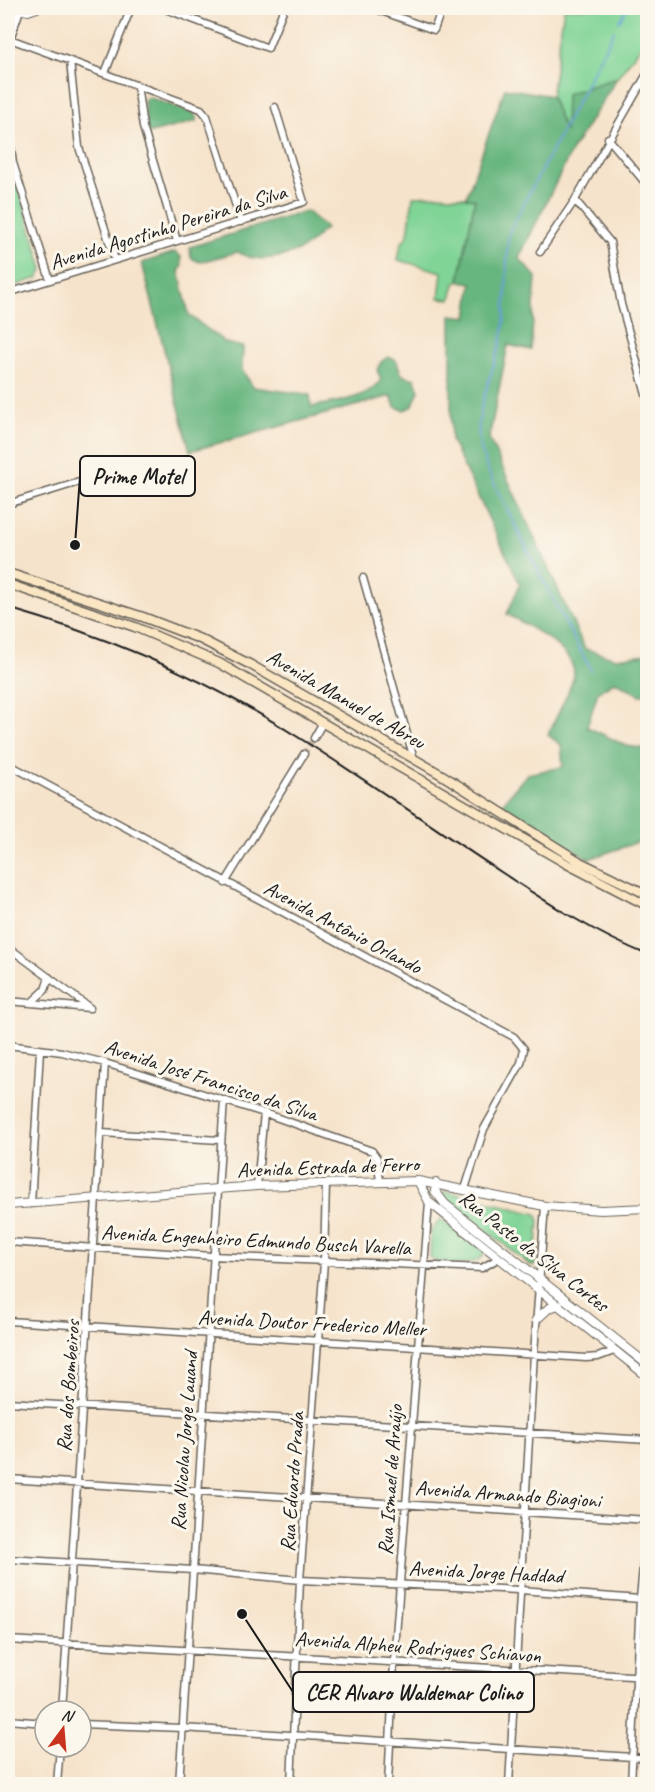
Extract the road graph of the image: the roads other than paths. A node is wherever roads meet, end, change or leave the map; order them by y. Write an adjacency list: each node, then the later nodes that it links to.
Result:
1 (37, 8): 7 (street)
2 (130, 8): 11 (street)
3 (163, 8): 4 (street)
4 (284, 8)
5 (373, 8): 6 (street)
6 (442, 8)
7 (18, 9): 8 (street)
8 (9, 42): 9 (street)
9 (70, 61): 11 (street); 21 (street)
10 (648, 72): 15 (street)
11 (105, 73): 12 (street)
12 (137, 85): 18 (street); 19 (street)
13 (275, 107): 18 (street, Avenida Agostinho Pereira da Silva)
14 (8, 127): 22 (street)
15 (608, 138): 16 (street); 17 (street)
16 (648, 186)
17 (575, 200): 20 (street); 24 (street)
18 (241, 222): 19 (street, Avenida Agostinho Pereira da Silva)
19 (177, 241): 21 (street, Avenida Agostinho Pereira da Silva)
20 (540, 252)
21 (115, 260): 22 (street, Avenida Agostinho Pereira da Silva)
22 (50, 280): 23 (street, Avenida Agostinho Pereira da Silva)
23 (8, 293)
24 (648, 402)
25 (144, 462): 26 (street)
26 (8, 504)
27 (8, 573): 33 (main road, Avenida Manuel de Abreu)
28 (363, 578): 33 (street)
29 (8, 584): 30 (main road, Avenida Manuel de Abreu)
30 (322, 724): 31 (street); 37 (main road, Avenida Manuel de Abreu)
31 (314, 738)
32 (304, 753): 35 (street)
33 (414, 759): 36 (main road, Avenida Manuel de Abreu)
34 (8, 764): 35 (street, Avenida Antônio Orlando)
35 (225, 883): 54 (street, Avenida Antônio Orlando)
36 (648, 895)
37 (648, 906)
38 (8, 947): 39 (street)
39 (49, 977): 41 (street); 41 (street)
40 (8, 1001): 41 (street)
41 (31, 1003)
42 (8, 1045): 43 (street, Avenida José Francisco da Silva)
43 (40, 1050): 44 (street, Avenida José Francisco da Silva); 58 (street)
44 (105, 1063): 45 (street, Avenida José Francisco da Silva); 47 (street, Rua dos Bombeiros)
45 (224, 1100): 46 (street, Avenida José Francisco da Silva); 48 (street, Rua Nicolau Jorge Lauand)
46 (264, 1113): 49 (street, Avenida José Francisco da Silva); 53 (street)
47 (101, 1133): 48 (street); 56 (street, Rua dos Bombeiros)
48 (220, 1140): 55 (street, Rua Nicolau Jorge Lauand)
49 (380, 1181): 50 (street, Avenida Estrada de Ferro); 51 (street, Avenida Estrada de Ferro)
50 (418, 1181): 52 (street, Avenida Estrada de Ferro); 57 (street)
51 (326, 1183): 53 (street, Avenida Estrada de Ferro); 66 (street, Rua Eduardo Prada)
52 (436, 1183): 54 (street, Avenida Estrada de Ferro); 68 (street, Rua Pasto da Silva Cortes)
53 (257, 1186): 55 (street, Avenida Estrada de Ferro)
54 (465, 1189): 60 (street, Avenida Estrada de Ferro)
55 (218, 1190): 56 (street, Avenida Estrada de Ferro); 64 (street, Rua Nicolau Jorge Lauand)
56 (98, 1198): 58 (street, Avenida Estrada de Ferro); 63 (street, Rua dos Bombeiros)
57 (429, 1202): 65 (street, Rua Pasto da Silva Cortes); 67 (street, Rua Ismael de Araújo)
58 (31, 1204): 59 (street, Avenida Estrada de Ferro)
59 (8, 1205)
60 (545, 1206): 61 (street, Avenida Estrada de Ferro); 68 (street)
61 (648, 1208)
62 (8, 1242): 63 (street, Avenida Engenheiro Edmundo Busch Varella)
63 (94, 1248): 64 (street, Avenida Engenheiro Edmundo Busch Varella); 73 (street, Rua dos Bombeiros)
64 (212, 1256): 66 (street, Avenida Engenheiro Edmundo Busch Varella); 74 (street, Rua Nicolau Jorge Lauand)
65 (499, 1258): 67 (street, Avenida Engenheiro Edmundo Busch Varella); 69 (street, Rua Pasto da Silva Cortes)
66 (324, 1262): 67 (street, Avenida Engenheiro Edmundo Busch Varella); 75 (street, Rua Eduardo Prada)
67 (423, 1265): 76 (street, Rua Ismael de Araújo)
68 (540, 1278): 69 (street); 79 (street, Rua Pasto da Silva Cortes)
69 (539, 1289): 70 (street, Rua Pasto da Silva Cortes); 71 (street)
70 (559, 1305): 71 (street); 77 (street, Rua Pasto da Silva Cortes)
71 (536, 1320): 78 (street)
72 (8, 1321): 73 (street, Avenida Doutor Frederico Meller)
73 (89, 1328): 74 (street, Avenida Doutor Frederico Meller); 82 (street, Rua dos Bombeiros)
74 (208, 1333): 75 (street, Avenida Doutor Frederico Meller); 83 (street, Rua Nicolau Jorge Lauand)
75 (319, 1340): 76 (street, Avenida Doutor Frederico Meller); 84 (street, Rua Eduardo Prada)
76 (417, 1346): 78 (street, Avenida Doutor Frederico Meller); 85 (street, Rua Ismael de Araújo)
77 (614, 1351): 78 (street, Avenida Doutor Frederico Meller); 80 (street, Rua Pasto da Silva Cortes)
78 (534, 1353): 86 (street)
79 (648, 1365)
80 (648, 1377)
81 (8, 1402): 82 (street)
82 (82, 1407): 83 (street); 89 (street, Rua dos Bombeiros)
83 (203, 1413): 84 (street); 90 (street, Rua Nicolau Jorge Lauand)
84 (313, 1421): 85 (street); 91 (street, Rua Eduardo Prada)
85 (411, 1427): 86 (street); 92 (street, Rua Ismael de Araújo)
86 (529, 1434): 87 (street); 93 (street)
87 (648, 1440)
88 (8, 1479): 89 (street, Avenida Armando Biagioni)
89 (77, 1483): 90 (street, Avenida Armando Biagioni); 97 (street, Rua dos Bombeiros)
90 (198, 1492): 91 (street, Avenida Armando Biagioni); 98 (street, Rua Nicolau Jorge Lauand)
91 (308, 1499): 92 (street, Avenida Armando Biagioni); 99 (street, Rua Eduardo Prada)
92 (407, 1504): 93 (street, Avenida Armando Biagioni); 100 (street, Rua Ismael de Araújo)
93 (525, 1512): 95 (street, Avenida Armando Biagioni); 101 (street)
94 (648, 1513): 95 (street)
95 (647, 1520): 102 (street)
96 (8, 1559): 97 (street, Avenida Jorge Haddad)
97 (72, 1562): 98 (street, Avenida Jorge Haddad); 104 (street, Rua dos Bombeiros)
98 (193, 1570): 99 (street, Avenida Jorge Haddad); 105 (street, Rua Nicolau Jorge Lauand)
99 (300, 1580): 100 (street, Avenida Jorge Haddad); 106 (street, Rua Eduardo Prada)
100 (401, 1584): 101 (street, Avenida Jorge Haddad); 107 (street, Rua Ismael de Araújo)
101 (520, 1590): 102 (street, Avenida Jorge Haddad); 108 (street)
102 (640, 1599): 109 (street)
103 (8, 1640): 104 (street, Avenida Alpheu Rodrigues Schiavon)
104 (68, 1642): 105 (street, Avenida Alpheu Rodrigues Schiavon); 111 (street, Rua dos Bombeiros)
105 (188, 1649): 106 (street, Avenida Alpheu Rodrigues Schiavon); 115 (street, Rua Nicolau Jorge Lauand)
106 (297, 1655): 107 (street, Avenida Alpheu Rodrigues Schiavon); 116 (street, Rua Eduardo Prada)
107 (394, 1662): 108 (street, Avenida Alpheu Rodrigues Schiavon); 117 (street, Rua Ismael de Araújo)
108 (517, 1671): 109 (street, Avenida Alpheu Rodrigues Schiavon); 118 (street)
109 (638, 1676): 110 (street, Avenida Alpheu Rodrigues Schiavon); 119 (street)
110 (648, 1677)
111 (63, 1699)
112 (8, 1720): 113 (street)
113 (33, 1722)
114 (93, 1724): 115 (street)
115 (182, 1728): 116 (street); 123 (street, Rua Nicolau Jorge Lauand)
116 (293, 1736): 117 (street); 124 (street, Rua Eduardo Prada)
117 (390, 1741): 118 (street); 125 (street, Rua Ismael de Araújo)
118 (511, 1749): 119 (street); 126 (street)
119 (633, 1757): 120 (street); 127 (street)
120 (648, 1758)
121 (59, 1759): 122 (street)
122 (57, 1785)
123 (179, 1785)
124 (291, 1785)
125 (388, 1785)
126 (509, 1785)
127 (631, 1785)

